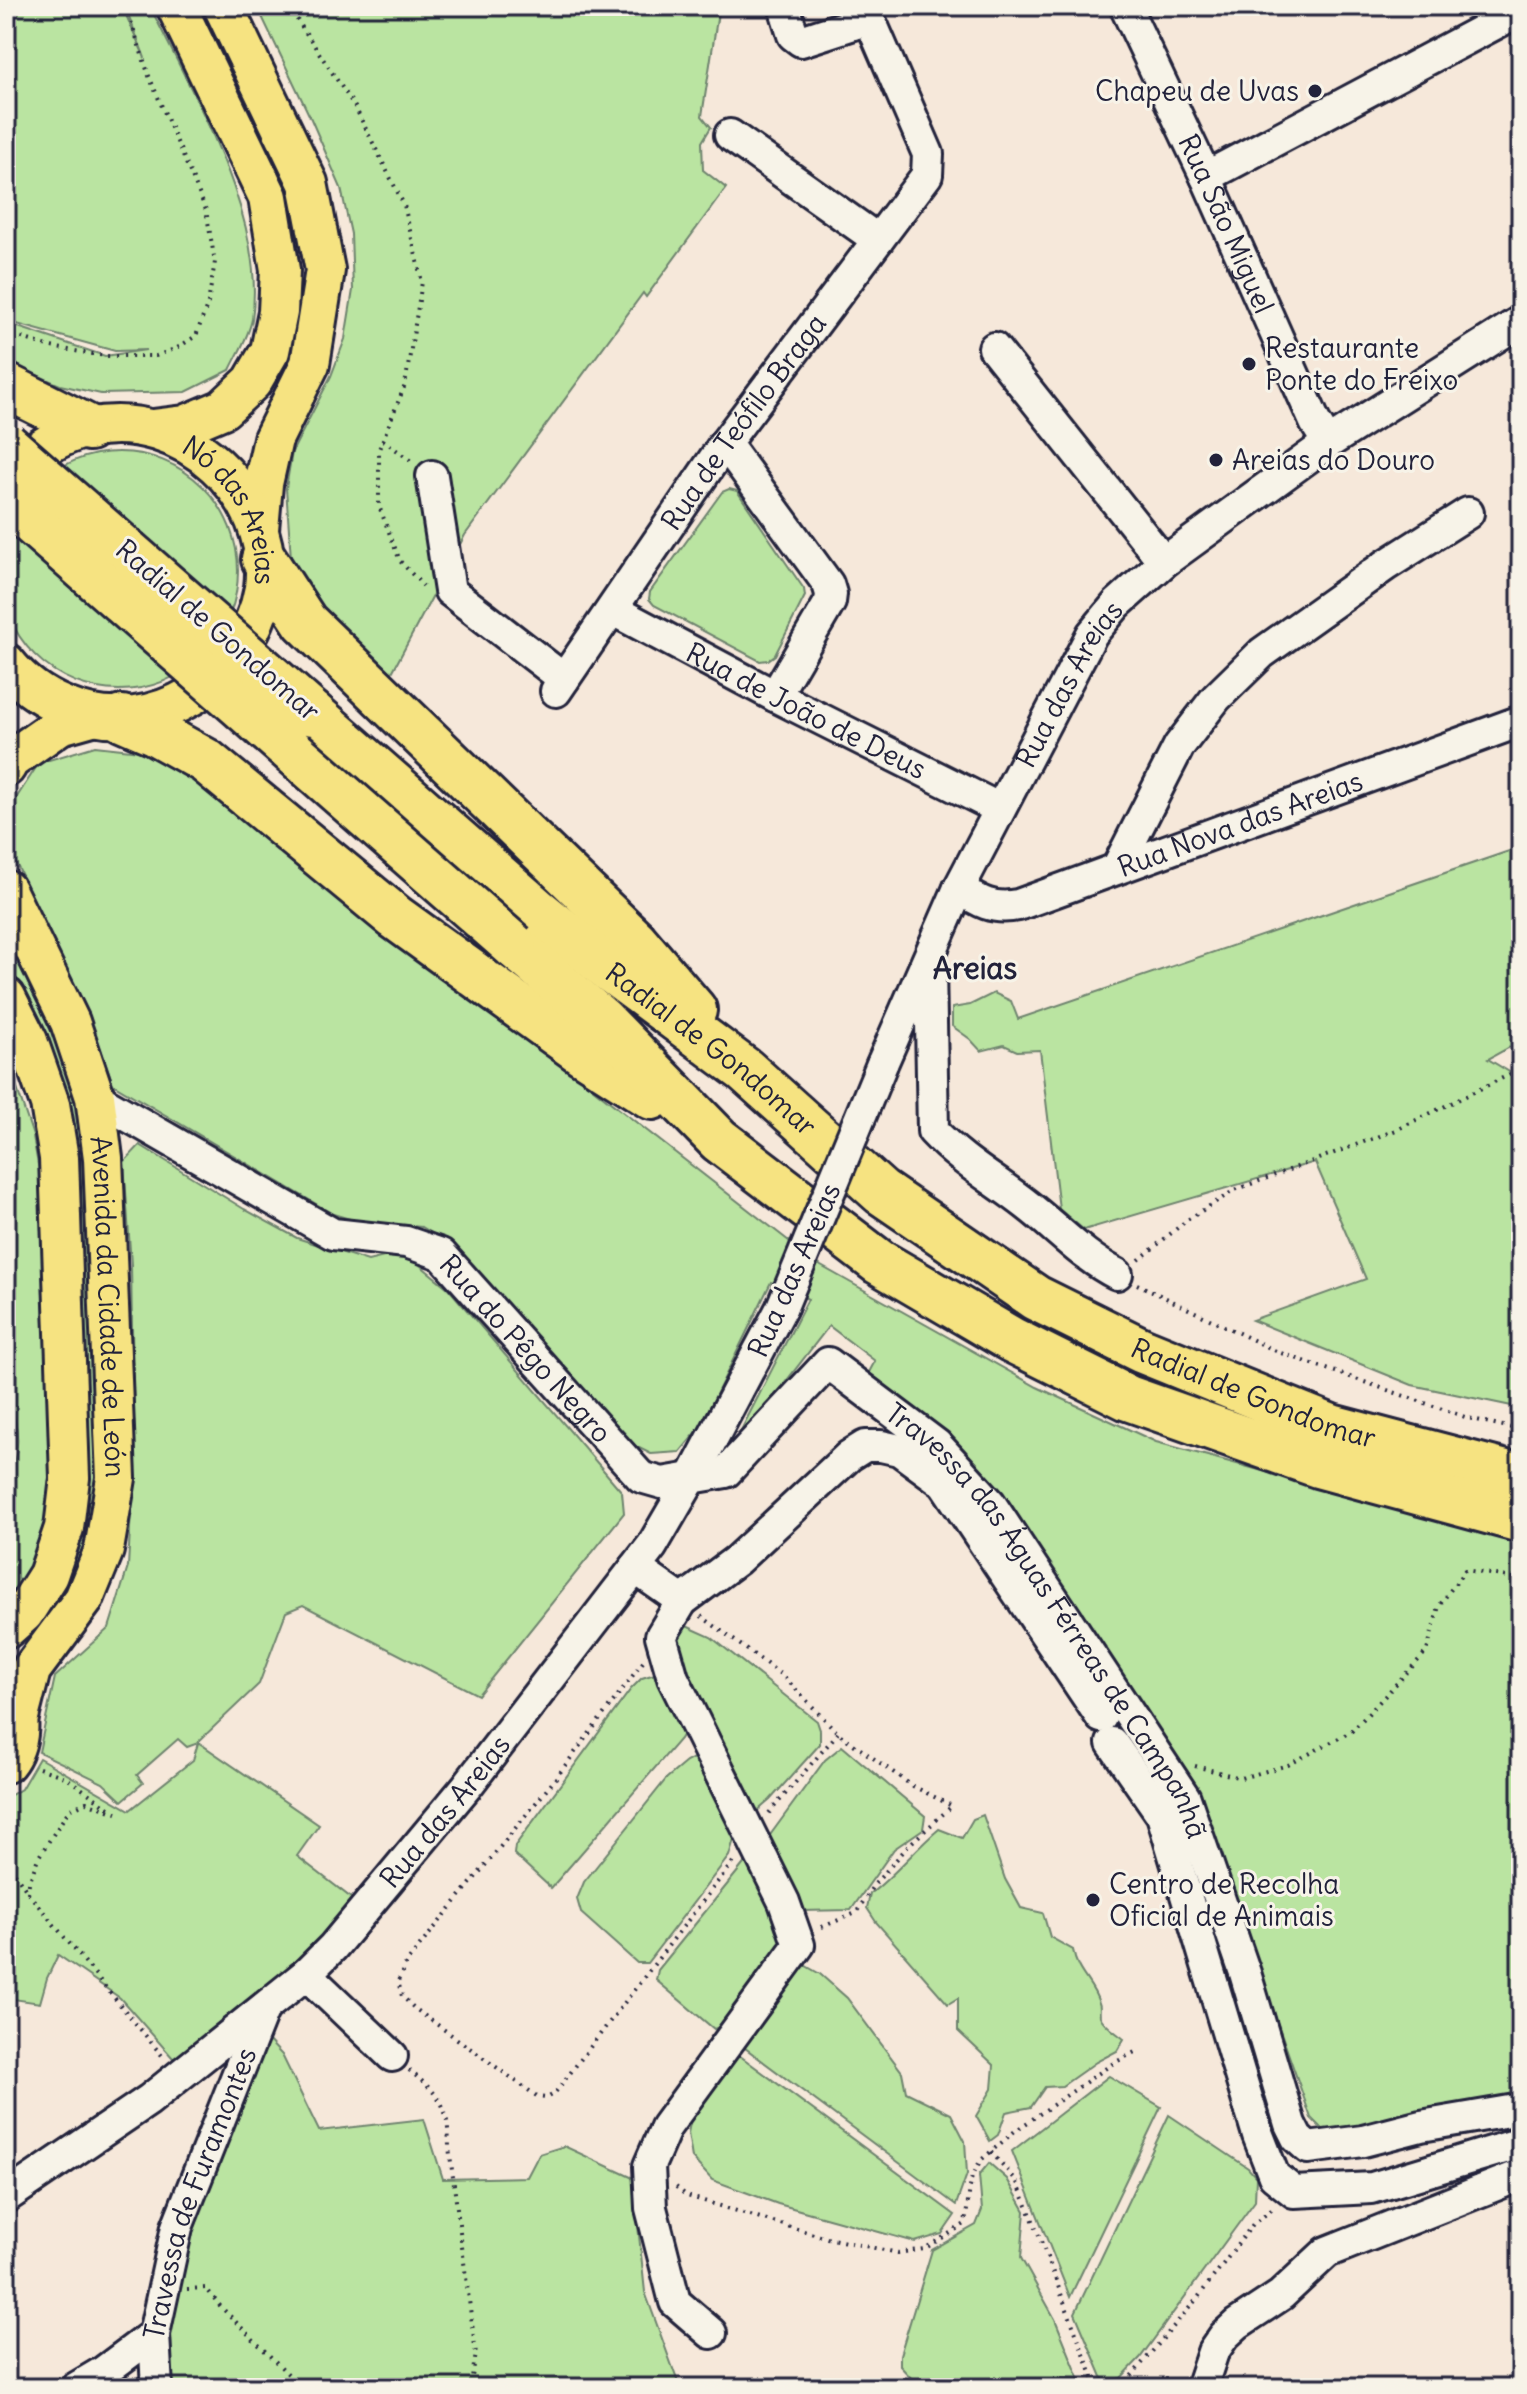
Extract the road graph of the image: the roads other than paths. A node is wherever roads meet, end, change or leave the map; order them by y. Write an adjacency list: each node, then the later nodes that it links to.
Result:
1 (176, 6): 14 (main road)
2 (223, 6): 22 (main road)
3 (784, 6): 6 (street)
4 (1125, 6): 8 (street, Rua São Miguel)
5 (1521, 10): 8 (street)
6 (866, 13): 9 (street, Rua de Teófilo Braga)
7 (730, 135): 9 (street)
8 (1206, 177): 16 (street, Rua São Miguel)
9 (878, 240): 15 (street, Rua de Teófilo Braga)
10 (1521, 321): 16 (street, Rua das Areias)
11 (994, 348): 23 (street)
12 (6, 386): 13 (highway)
13 (89, 428): 14 (main road, Nó das Areias); 19 (main road, Nó das Areias)
14 (153, 429): 22 (main road, Nó das Areias)
15 (725, 443): 24 (street, Rua de Teófilo Braga); 26 (street)
16 (1328, 443): 23 (street, Rua das Areias)
17 (6, 445): 36 (highway, Radial de Gondomar, bridge)
18 (432, 476): 24 (street, Rua de Teófilo Braga)
19 (6, 478)
20 (6, 500): 38 (highway, Radial de Gondomar, bridge)
21 (1468, 513): 31 (street)
22 (262, 545): 27 (main road, Nó das Areias); 36 (highway)
23 (1164, 562): 30 (street, Rua das Areias)
24 (613, 610): 26 (street, Rua de João de Deus)
25 (6, 663): 27 (main road)
26 (775, 696): 30 (street, Rua de João de Deus)
27 (107, 717): 29 (main road); 38 (highway)
28 (1521, 721): 31 (street, Rua Nova das Areias)
29 (6, 767)
30 (1000, 809): 32 (street, Rua das Areias)
31 (1117, 868): 32 (street, Rua Nova das Areias)
32 (959, 888): 34 (street, Rua das Areias)
33 (6, 890): 37 (main road, Avenida da Cidade de León)
34 (930, 958): 39 (street); 41 (street, Rua das Areias, bridge)
35 (6, 997): 45 (main road, Avenida da Cidade de León)
36 (745, 1070): 40 (highway, Radial de Gondomar)
37 (95, 1097): 41 (street, Rua do Pêgo Negro); 46 (main road, Avenida da Cidade de León)
38 (719, 1140): 42 (highway, Radial de Gondomar)
39 (1117, 1274)
40 (1521, 1477)
41 (691, 1479): 43 (street, Rua das Areias); 51 (street, Travessa das Águas Férreas de Campanhã)
42 (1521, 1520)
43 (635, 1568): 44 (street); 48 (street, Rua das Areias)
44 (682, 1601): 52 (street); 55 (street)
45 (6, 1629)
46 (12, 1701): 47 (main road, Avenida da Cidade de León)
47 (8, 1760)
48 (306, 1974): 49 (street, Rua das Areias); 50 (street)
49 (265, 2004): 54 (street, Rua das Areias); 56 (street, Travessa de Furamontes)
50 (392, 2056)
51 (1521, 2109)
52 (1521, 2143)
53 (1521, 2175): 59 (street)
54 (6, 2197)
55 (711, 2333)
56 (154, 2334): 57 (street); 58 (street, Travessa de Furamontes)
57 (76, 2388)
58 (157, 2388)
59 (1201, 2388)

